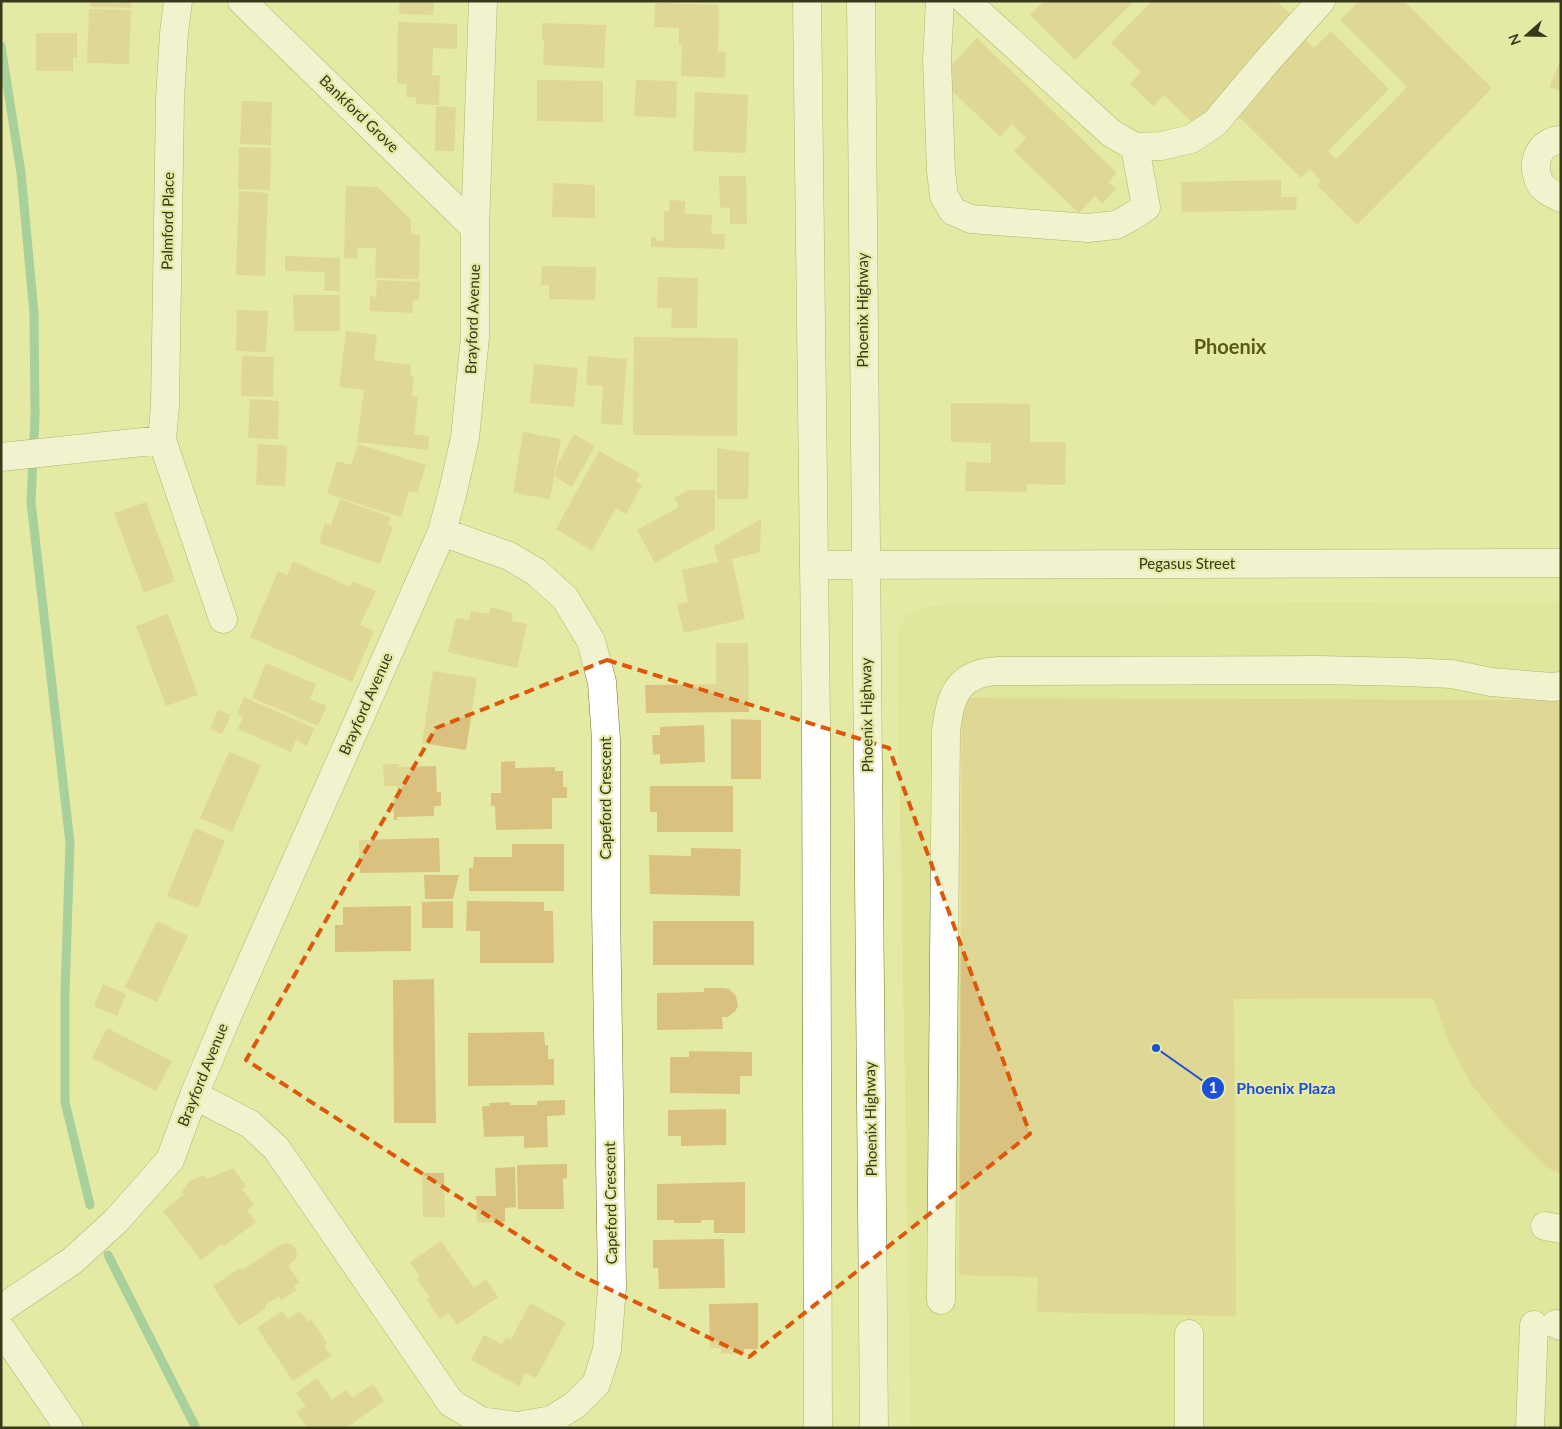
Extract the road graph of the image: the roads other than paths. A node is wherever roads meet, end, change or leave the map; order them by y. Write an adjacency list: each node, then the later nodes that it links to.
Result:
1 (178, 1): 13 (street, Palmford Place)
2 (242, 1): 12 (street, Bankford Grove)
3 (483, 1): 12 (street, Brayford Avenue)
4 (808, 1): 17 (street)
5 (861, 1): 18 (street, Phoenix Highway)
6 (940, 1): 10 (street)
7 (966, 1): 10 (street)
8 (1321, 1): 10 (street)
9 (1561, 140): 11 (street)
10 (1135, 147)
11 (1561, 198)
12 (475, 228): 15 (street, Brayford Avenue)
13 (162, 440): 14 (street); 19 (street, Palmford Place)
14 (1, 456)
15 (442, 532): 21 (street, Brayford Avenue); 21 (street, Capeford Crescent)
16 (1561, 563): 18 (street, Pegasus Street)
17 (814, 565): 18 (street, Pegasus Street); 28 (street)
18 (865, 565): 29 (street, Phoenix Highway)
19 (223, 619)
20 (1561, 686): 22 (street)
21 (194, 1095): 23 (street, Brayford Avenue)
22 (941, 1300)
23 (1, 1309)
24 (1550, 1325): 31 (street)
25 (1, 1329): 27 (street)
26 (1189, 1334): 30 (street)
27 (69, 1428)
28 (818, 1428)
29 (874, 1428)
30 (1189, 1428)
31 (1530, 1428)

